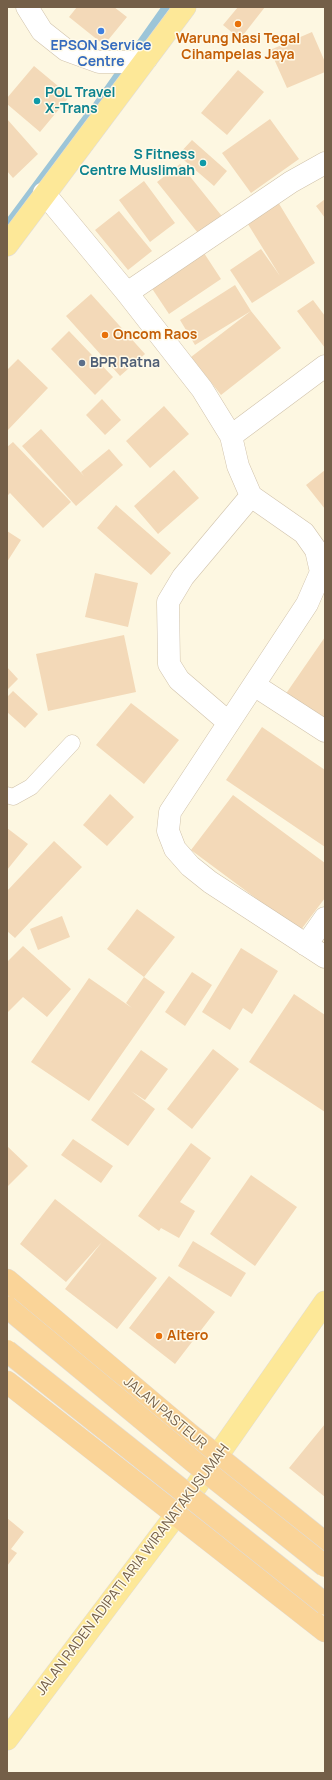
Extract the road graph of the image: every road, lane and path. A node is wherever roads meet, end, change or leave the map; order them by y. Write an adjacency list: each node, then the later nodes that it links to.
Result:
1 (27, 7): 3 (street)
2 (184, 7): 3 (main road)
3 (133, 61): 5 (main road)
4 (325, 163): 7 (street)
5 (44, 193): 6 (main road); 7 (street)
6 (7, 244)
7 (127, 293): 9 (street)
8 (325, 366): 9 (street)
9 (231, 436): 10 (street)
10 (251, 496): 11 (street); 12 (street)
11 (254, 685): 12 (street); 13 (street)
12 (228, 722): 17 (street)
13 (325, 731)
14 (72, 743): 15 (lane)
15 (7, 796)
16 (325, 918): 17 (street)
17 (306, 945): 18 (street)
18 (325, 957)
19 (7, 1280): 24 (highway, JALAN PASTEUR)
20 (325, 1302): 24 (main road, JALAN RADEN ADIPATI ARIA WIRANATAKUSUMAH)
21 (7, 1307): 27 (highway, bridge)
22 (7, 1351): 28 (highway, bridge)
23 (7, 1382): 25 (highway)
24 (218, 1457): 25 (main road, JALAN RADEN ADIPATI ARIA WIRANATAKUSUMAH); 26 (highway, JALAN PASTEUR)
25 (176, 1515): 29 (highway); 30 (main road, JALAN RADEN ADIPATI ARIA WIRANATAKUSUMAH)
26 (325, 1543)
27 (325, 1566)
28 (325, 1604)
29 (325, 1631)
30 (7, 1739)

